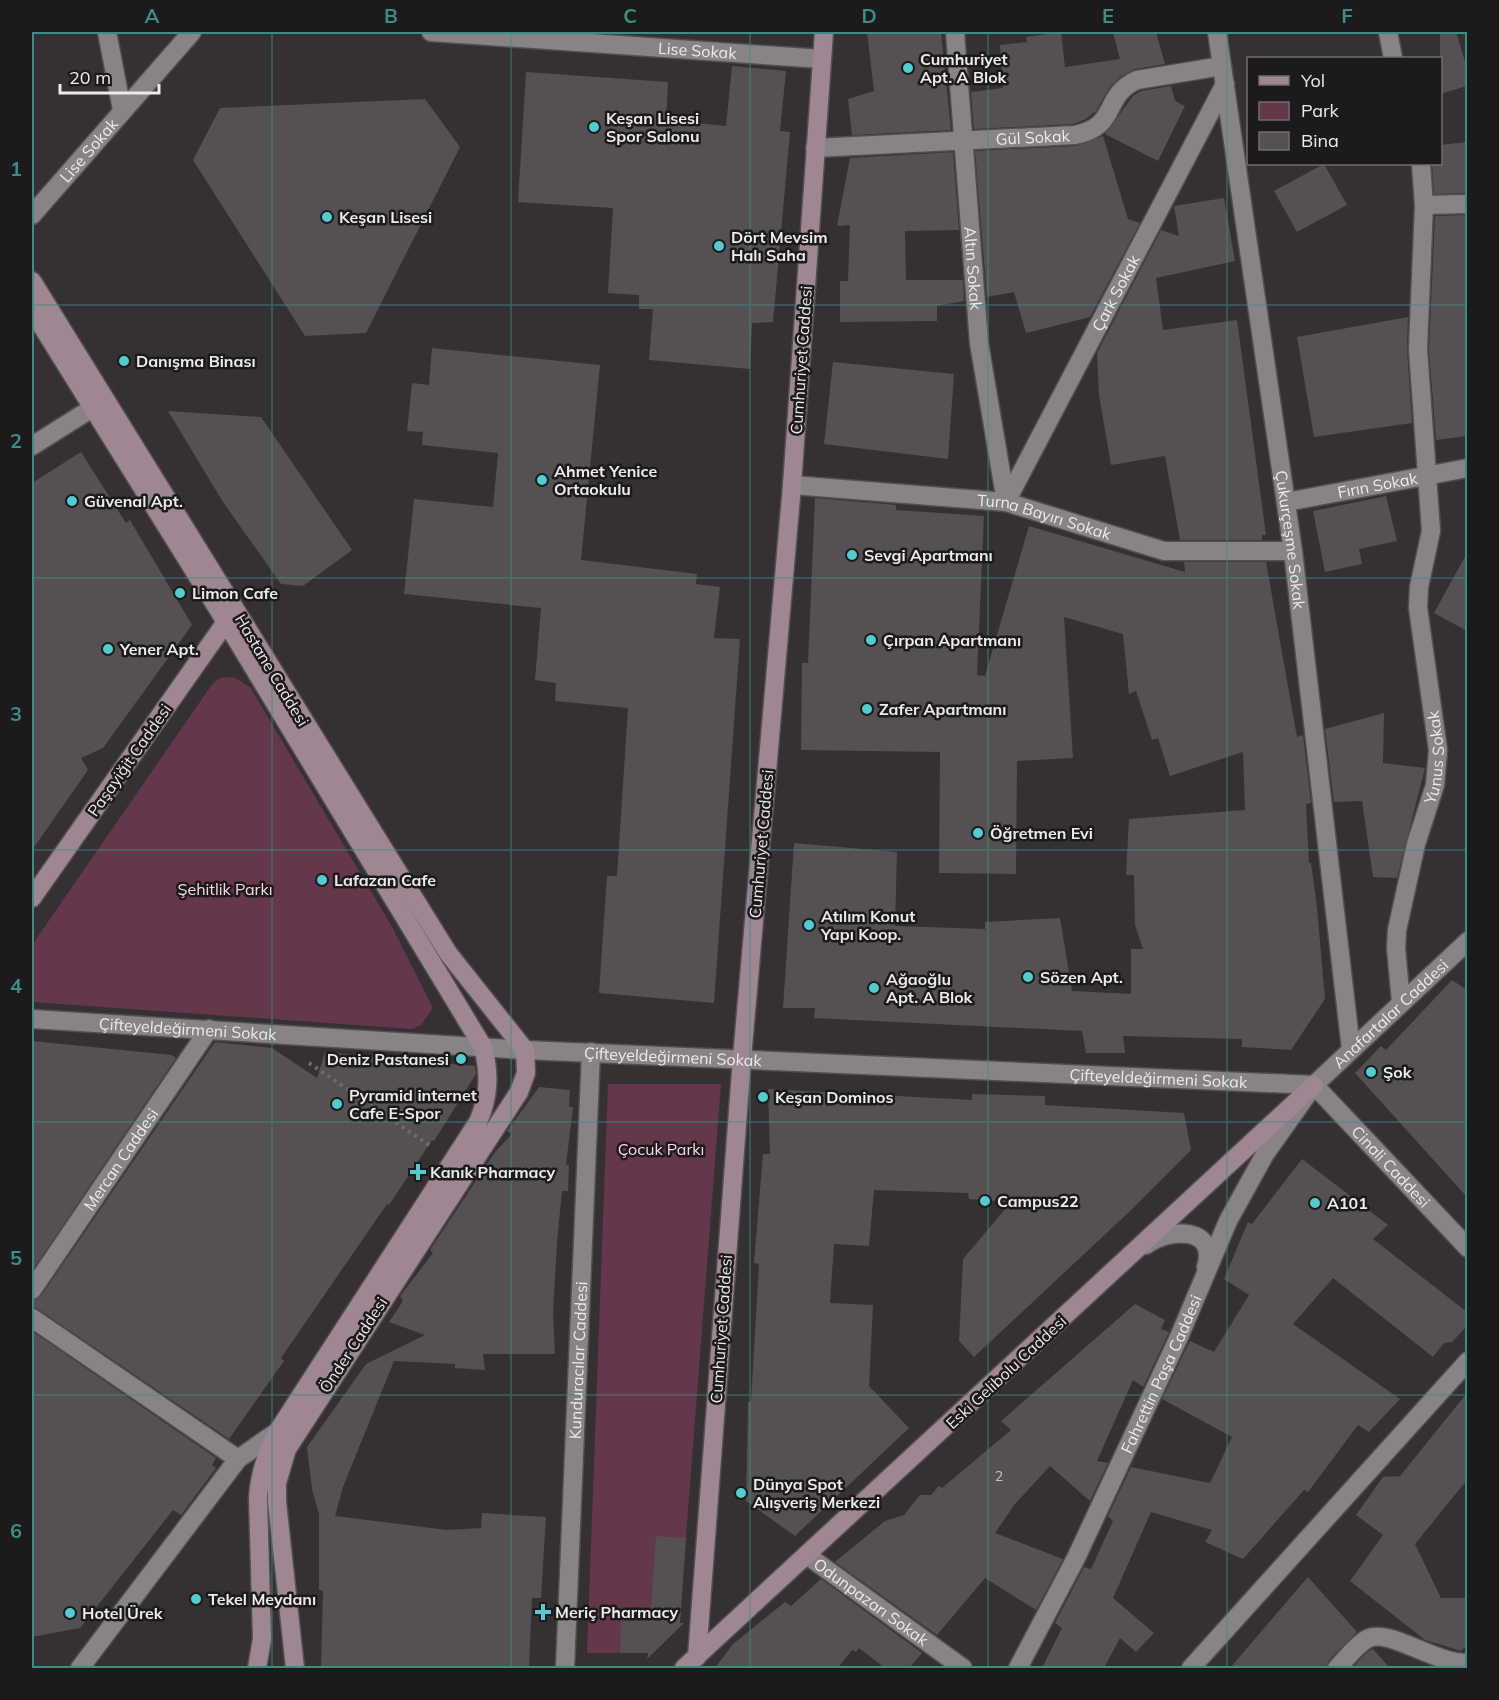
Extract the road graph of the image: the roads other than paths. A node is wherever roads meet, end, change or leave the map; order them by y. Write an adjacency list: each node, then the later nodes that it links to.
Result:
1 (107, 32): 11 (street)
2 (192, 32): 11 (street, Lise Sokak)
3 (431, 32): 9 (street, Lise Sokak)
4 (824, 32): 9 (main road, Cumhuriyet Caddesi)
5 (955, 32): 12 (street, Altın Sokak)
6 (1217, 32): 10 (street, Çukurçeşme Sokak)
7 (1388, 32): 8 (street)
8 (1393, 57)
9 (822, 59): 13 (main road, Cumhuriyet Caddesi)
10 (1224, 75): 12 (street, Gül Sokak); 25 (street, Çark Sokak); 26 (street, Çukurçeşme Sokak)
11 (122, 110): 17 (street, Lise Sokak)
12 (962, 143): 13 (street, Gül Sokak); 25 (street, Altın Sokak)
13 (815, 148): 24 (main road, Cumhuriyet Caddesi)
14 (1421, 165): 16 (street, Yunus Sokak)
15 (1467, 204): 16 (street)
16 (1424, 205): 23 (street, Yunus Sokak)
17 (32, 215)
18 (32, 280): 36 (main road, Hastane Caddesi)
19 (32, 310): 20 (main road, Hastane Caddesi)
20 (94, 407): 21 (street); 28 (main road, Hastane Caddesi)
21 (32, 446)
22 (1467, 468): 23 (street, Fırın Sokak)
23 (1426, 474): 26 (street, Fırın Sokak); 31 (street, Yunus Sokak)
24 (792, 485): 25 (street, Turna Bayırı Sokak); 38 (main road, Cumhuriyet Caddesi)
25 (1006, 502): 27 (street, Turna Bayırı Sokak)
26 (1286, 502): 27 (street, Çukurçeşme Sokak)
27 (1293, 552): 35 (street, Çukurçeşme Sokak)
28 (226, 622): 29 (main road, Paşayiğit Caddesi); 34 (main road, Hastane Caddesi)
29 (32, 898)
30 (1467, 941): 31 (street, Anafartalar Caddesi)
31 (1401, 1002): 35 (street, Anafartalar Caddesi)
32 (32, 1019): 33 (street, Çifteyeldeğirmeni Sokak)
33 (209, 1029): 34 (street, Çifteyeldeğirmeni Sokak); 43 (street, Mercan Caddesi)
34 (483, 1047): 36 (street, Çifteyeldeğirmeni Sokak); 46 (main road, Önder Caddesi)
35 (1351, 1049): 39 (street, Anafartalar Caddesi)
36 (525, 1050): 37 (street, Çifteyeldeğirmeni Sokak); 53 (main road, Önder Caddesi)
37 (591, 1052): 38 (street, Çifteyeldeğirmeni Sokak); 54 (street, Kunduracılar Caddesi)
38 (742, 1058): 39 (street, Çifteyeldeğirmeni Sokak); 49 (main road, Cumhuriyet Caddesi)
39 (1314, 1085): 40 (street, Cinali Caddesi); 41 (main road, Eski Gelibolu Caddesi); 42 (street, Fahrettin Paşa Caddesi)
40 (1467, 1248)
41 (1130, 1256): 42 (street); 48 (main road, Eski Gelibolu Caddesi)
42 (1202, 1283): 56 (street, Fahrettin Paşa Caddesi)
43 (32, 1290)
44 (32, 1318): 47 (street)
45 (1467, 1361): 57 (street)
46 (278, 1431): 47 (street); 52 (main road, Önder Caddesi)
47 (238, 1459): 51 (street)
48 (808, 1556): 49 (main road, Eski Gelibolu Caddesi); 55 (street, Odunpazarı Sokak)
49 (690, 1663)
50 (1467, 1663): 58 (street)
51 (80, 1668)
52 (257, 1668)
53 (295, 1668)
54 (565, 1668)
55 (963, 1668)
56 (1018, 1668)
57 (1191, 1668)
58 (1337, 1668)

